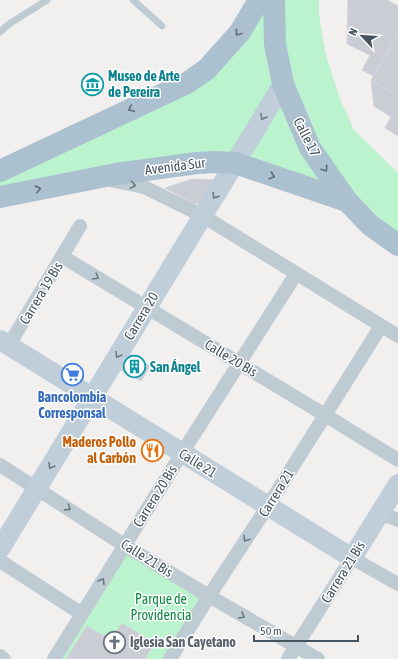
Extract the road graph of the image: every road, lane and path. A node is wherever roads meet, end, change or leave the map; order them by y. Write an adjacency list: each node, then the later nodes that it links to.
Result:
1 (47, 0): 6 (lane)
2 (133, 0): 5 (lane)
3 (259, 0): 9 (main road, one-way to 9)
4 (274, 0): 7 (main road, Calle 17)
5 (162, 26)
6 (0, 32)
7 (283, 84): 8 (street, Carrera 20, one-way to 8); 12 (main road, Calle 17, one-way to 12)
8 (236, 163): 10 (main road, Avenida Sur); 12 (main road, Avenida Sur, one-way to 12); 13 (street, Carrera 20, one-way to 13)
9 (0, 170)
10 (95, 178): 11 (main road, Avenida Sur, one-way to 10); 13 (street, one-way to 13)
11 (0, 197)
12 (347, 201): 15 (main road, Calle 17)
13 (203, 216): 17 (street); 18 (street, Carrera 20)
14 (80, 226): 16 (street, Carrera 19 Bis)
15 (398, 244)
16 (63, 257): 18 (street, Calle 20 Bis, one-way to 18); 21 (street, Carrera 19 Bis)
17 (296, 274): 19 (street); 22 (street, Carrera 20 Bis)
18 (147, 307): 22 (street, Calle 20 Bis); 23 (street, Carrera 20, one-way to 23)
19 (381, 326): 20 (street); 24 (street, Carrera 21)
20 (398, 336)
21 (3, 348): 23 (street, Calle 21)
22 (238, 364): 24 (street, Calle 20 Bis); 25 (street, Carrera 20 Bis)
23 (93, 397): 25 (street, Calle 21); 29 (street, Carrera 20, one-way to 29)
24 (325, 415): 26 (street, Calle 20 Bis); 30 (street, Carrera 21)
25 (182, 453): 30 (street, Calle 21); 32 (street, Carrera 20 Bis)
26 (398, 460)
27 (0, 465): 29 (street, Calle 21 Bis)
28 (398, 484): 31 (street, Carrera 21 Bis)
29 (37, 488): 32 (street, Calle 21 Bis, one-way to 32); 33 (street, Carrera 20)
30 (268, 506): 34 (street, Calle 21); 37 (street, Carrera 21, one-way to 37)
31 (389, 516): 34 (street, Carrera 21 Bis)
32 (124, 545): 37 (street, Calle 21 Bis); 38 (street, Carrera 20 Bis, one-way to 32)
33 (0, 549)
34 (352, 558): 36 (street, Calle 21); 39 (street, Carrera 21 Bis)
35 (0, 561): 38 (street)
36 (398, 584)
37 (209, 596): 39 (street, Calle 21 Bis, one-way to 39); 43 (street, Carrera 21)
38 (82, 614): 42 (street, Carrera 20 Bis)
39 (296, 647): 44 (street, Carrera 21 Bis); 45 (street, Calle 21 Bis)
40 (0, 656): 41 (street)
41 (4, 659)
42 (54, 659)
43 (170, 659)
44 (288, 659)
45 (318, 659)

